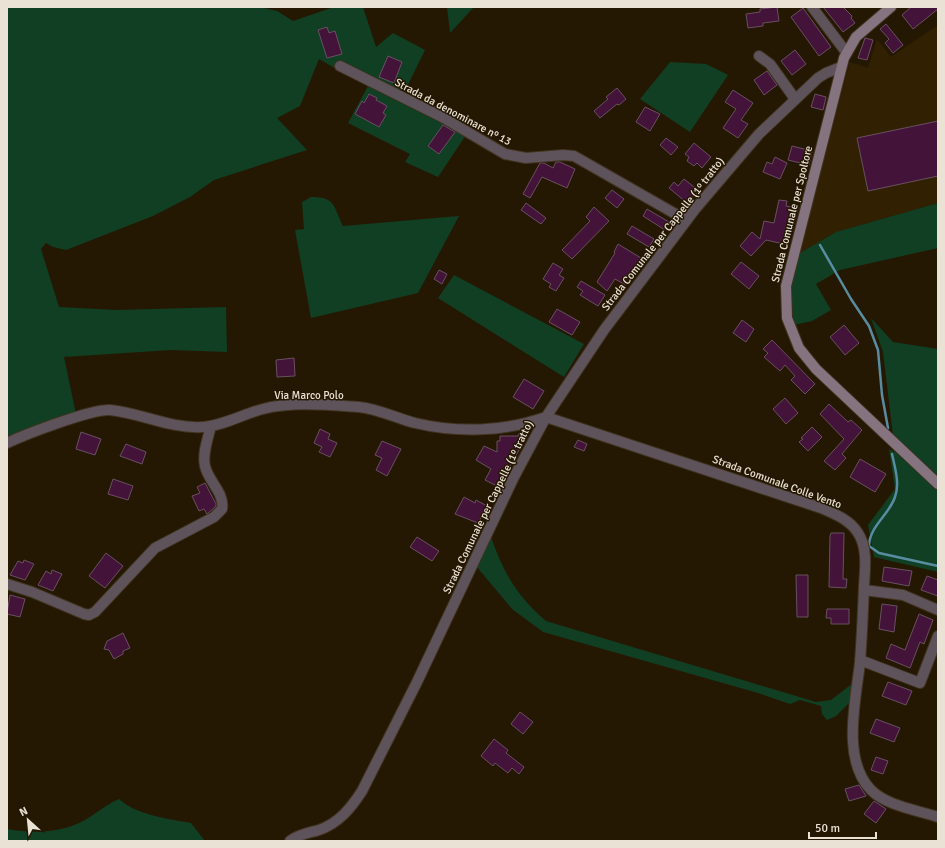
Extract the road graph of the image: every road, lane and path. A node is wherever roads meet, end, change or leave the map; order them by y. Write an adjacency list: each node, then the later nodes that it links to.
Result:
1 (812, 7): 3 (street)
2 (891, 7): 3 (street, Strada Comunale per Spoltore)
3 (846, 52): 6 (street, Strada Comunale per Spoltore)
4 (759, 56): 7 (street)
5 (340, 66): 8 (street, Strada da denominare nº 13)
6 (841, 67): 7 (street, Strada Comunale per Cappelle (1º tratto)); 12 (street, Strada Comunale per Spoltore)
7 (795, 99): 8 (street, Strada Comunale per Cappelle (1º tratto))
8 (686, 220): 9 (street, Strada Comunale per Cappelle (1º tratto))
9 (546, 417): 10 (street, Via Marco Polo); 14 (street, Strada Comunale Colle Vento); 19 (street, Strada Comunale per Cappelle (1º tratto))
10 (211, 426): 11 (street, Via Marco Polo); 13 (street)
11 (7, 443)
12 (938, 484)
13 (7, 584)
14 (864, 590): 15 (street); 17 (street, Strada Comunale Colle Vento)
15 (938, 610)
16 (938, 636): 17 (street)
17 (860, 660): 18 (street, Strada Comunale Colle Vento)
18 (938, 817)
19 (290, 841)

